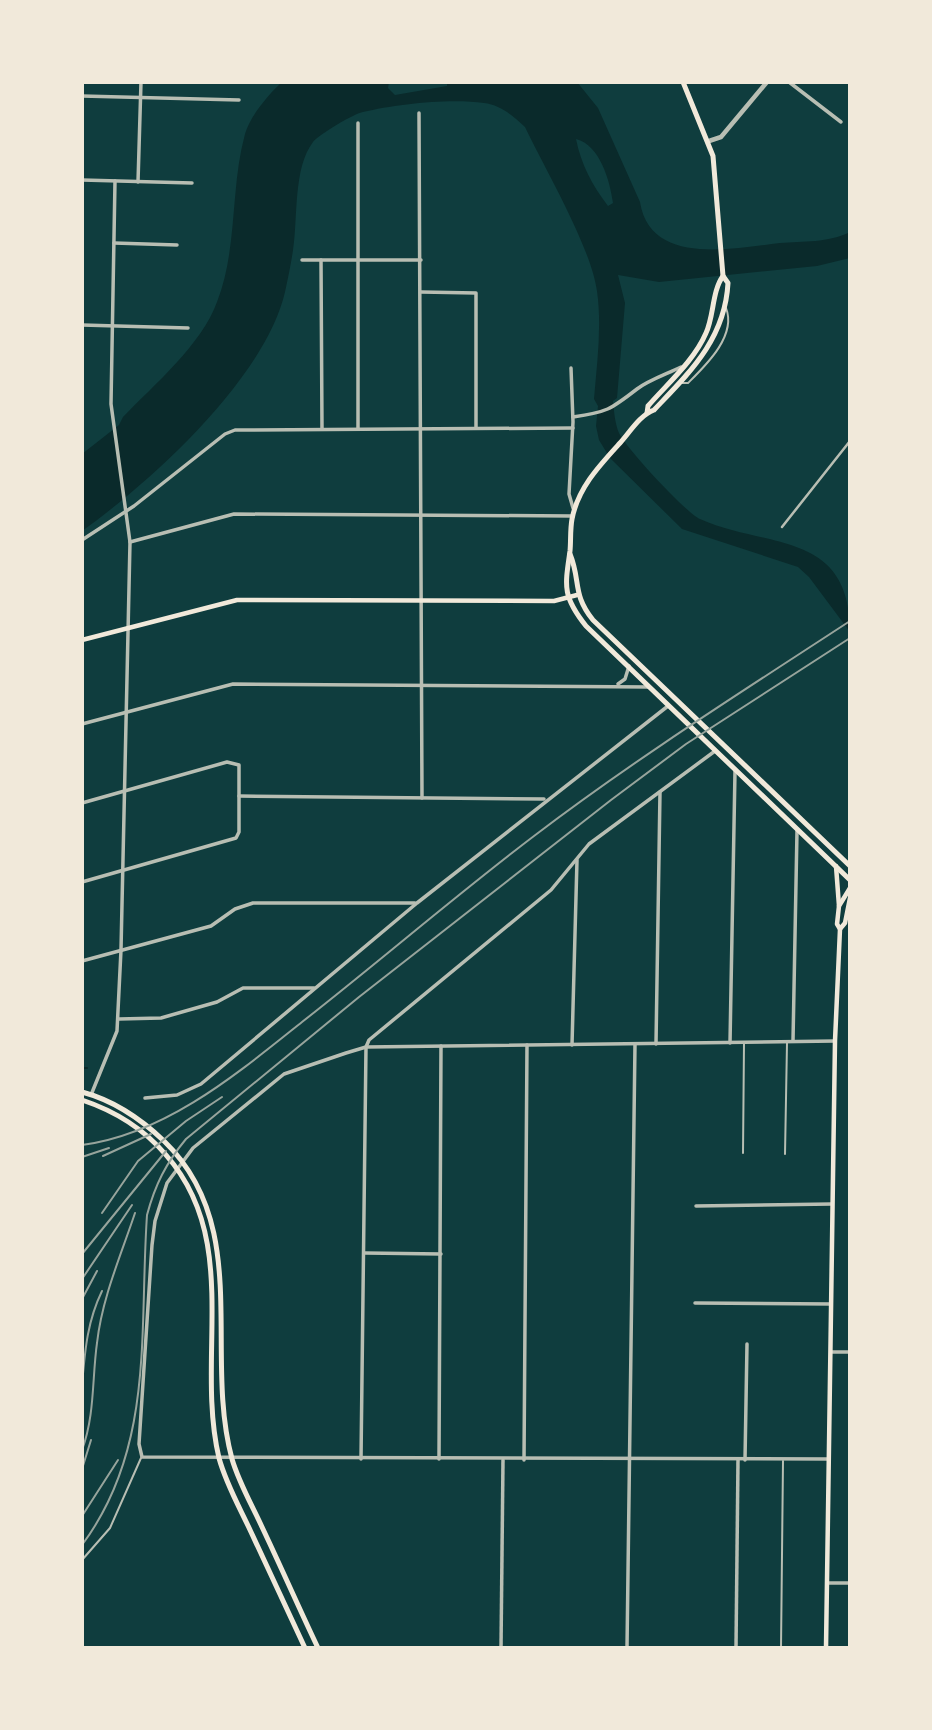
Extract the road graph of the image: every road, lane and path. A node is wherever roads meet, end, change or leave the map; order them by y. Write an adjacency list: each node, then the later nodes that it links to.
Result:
1 (141, 82): 6 (street)
2 (683, 82): 11 (main road)
3 (767, 82): 11 (street)
4 (789, 82): 9 (street)
5 (82, 96): 6 (street)
6 (141, 98): 7 (street); 14 (street)
7 (239, 100)
8 (419, 113): 20 (street)
9 (841, 122)
10 (358, 123): 21 (street)
11 (709, 141): 22 (main road)
12 (82, 180): 13 (street)
13 (115, 181): 14 (street); 16 (street)
14 (138, 182): 15 (street)
15 (192, 183)
16 (114, 243): 17 (street); 25 (street)
17 (177, 245)
18 (302, 260): 19 (street)
19 (321, 260): 21 (street); 34 (street)
20 (421, 260): 21 (street); 23 (street)
21 (359, 261): 35 (street)
22 (723, 276): 27 (main road); 29 (main road)
23 (421, 292): 31 (street); 32 (street)
24 (82, 325): 25 (street)
25 (112, 326): 26 (street); 41 (street)
26 (188, 328)
27 (681, 367): 29 (main road); 30 (street)
28 (571, 368): 30 (street)
29 (647, 413): 37 (main road)
30 (573, 417): 33 (street)
31 (422, 428): 32 (street); 35 (street); 38 (street)
32 (476, 428): 33 (street)
33 (573, 428): 37 (street)
34 (322, 429): 35 (street); 40 (street)
35 (358, 429)
36 (850, 441): 39 (street)
37 (574, 513): 38 (street); 42 (main road)
38 (422, 515): 41 (street); 45 (street)
39 (782, 527)
40 (82, 540)
41 (130, 542): 46 (street)
42 (569, 554): 43 (main road); 44 (main road)
43 (577, 595): 44 (main road); 53 (main road)
44 (568, 598): 45 (main road); 48 (main road)
45 (421, 601): 46 (main road); 49 (street)
46 (127, 628): 47 (main road); 54 (street)
47 (82, 640)
48 (629, 666): 50 (street); 51 (main road)
49 (423, 684): 50 (street); 54 (street); 61 (street)
50 (618, 684): 51 (street)
51 (651, 687): 52 (main road)
52 (670, 705): 53 (main road); 62 (street)
53 (680, 710): 56 (main road)
54 (125, 713): 55 (street); 58 (street)
55 (82, 724)
56 (715, 745): 57 (main road); 59 (street); 67 (main road)
57 (736, 769): 64 (main road); 85 (street)
58 (123, 792): 60 (street); 63 (street); 68 (street)
59 (660, 792): 65 (street); 88 (street)
60 (239, 796): 61 (street); 68 (street)
61 (422, 798): 62 (street)
62 (546, 799): 73 (street)
63 (82, 803)
64 (797, 829): 66 (main road); 83 (street)
65 (577, 858): 90 (street); 92 (street)
66 (836, 866): 69 (main road); 74 (main road)
67 (850, 866)
68 (122, 871): 70 (street); 78 (street)
69 (850, 880)
70 (82, 882)
71 (850, 888): 74 (main road)
72 (850, 898): 76 (main road)
73 (417, 904): 78 (street); 80 (street)
74 (839, 906): 77 (main road)
75 (850, 908): 76 (main road)
76 (846, 914): 77 (main road)
77 (840, 929): 84 (main road)
78 (121, 950): 79 (street); 81 (street)
79 (82, 961)
80 (316, 988): 81 (street); 95 (street)
81 (119, 1019): 94 (street)
82 (787, 1041): 83 (street); 86 (street); 98 (lane)
83 (793, 1041): 84 (street)
84 (835, 1041): 99 (main road)
85 (730, 1043): 86 (street); 88 (street)
86 (744, 1043): 97 (lane)
87 (635, 1044): 88 (street); 90 (street); 119 (street)
88 (656, 1044)
89 (527, 1045): 90 (street); 91 (street); 114 (street)
90 (572, 1045)
91 (442, 1046): 92 (street); 102 (street)
92 (366, 1047): 101 (street); 108 (street)
93 (82, 1092): 94 (main road)
94 (91, 1095): 110 (main road)
95 (145, 1098)
96 (82, 1100): 109 (main road)
97 (743, 1153)
98 (785, 1154)
99 (832, 1204): 100 (street); 104 (main road)
100 (696, 1206)
101 (365, 1253): 102 (street); 111 (street)
102 (441, 1254): 112 (street)
103 (695, 1303): 104 (street)
104 (831, 1304): 106 (main road)
105 (747, 1344): 116 (street)
106 (830, 1352): 107 (street); 118 (main road)
107 (850, 1352)
108 (142, 1457): 109 (street); 120 (lane)
109 (220, 1459): 110 (street); 123 (main road)
110 (232, 1459): 111 (street); 124 (main road)
111 (361, 1459): 112 (street)
112 (439, 1459): 113 (street)
113 (503, 1460): 114 (street); 125 (street)
114 (524, 1460): 119 (street)
115 (738, 1460): 116 (street); 119 (street); 127 (street)
116 (745, 1460): 117 (street)
117 (783, 1460): 118 (street); 128 (lane)
118 (828, 1460): 121 (main road)
119 (629, 1461): 126 (street)
120 (82, 1559)
121 (827, 1583): 122 (street); 129 (main road)
122 (850, 1583)
123 (305, 1648)
124 (318, 1648)
125 (501, 1648)
126 (627, 1648)
127 (736, 1648)
128 (781, 1648)
129 (826, 1648)

